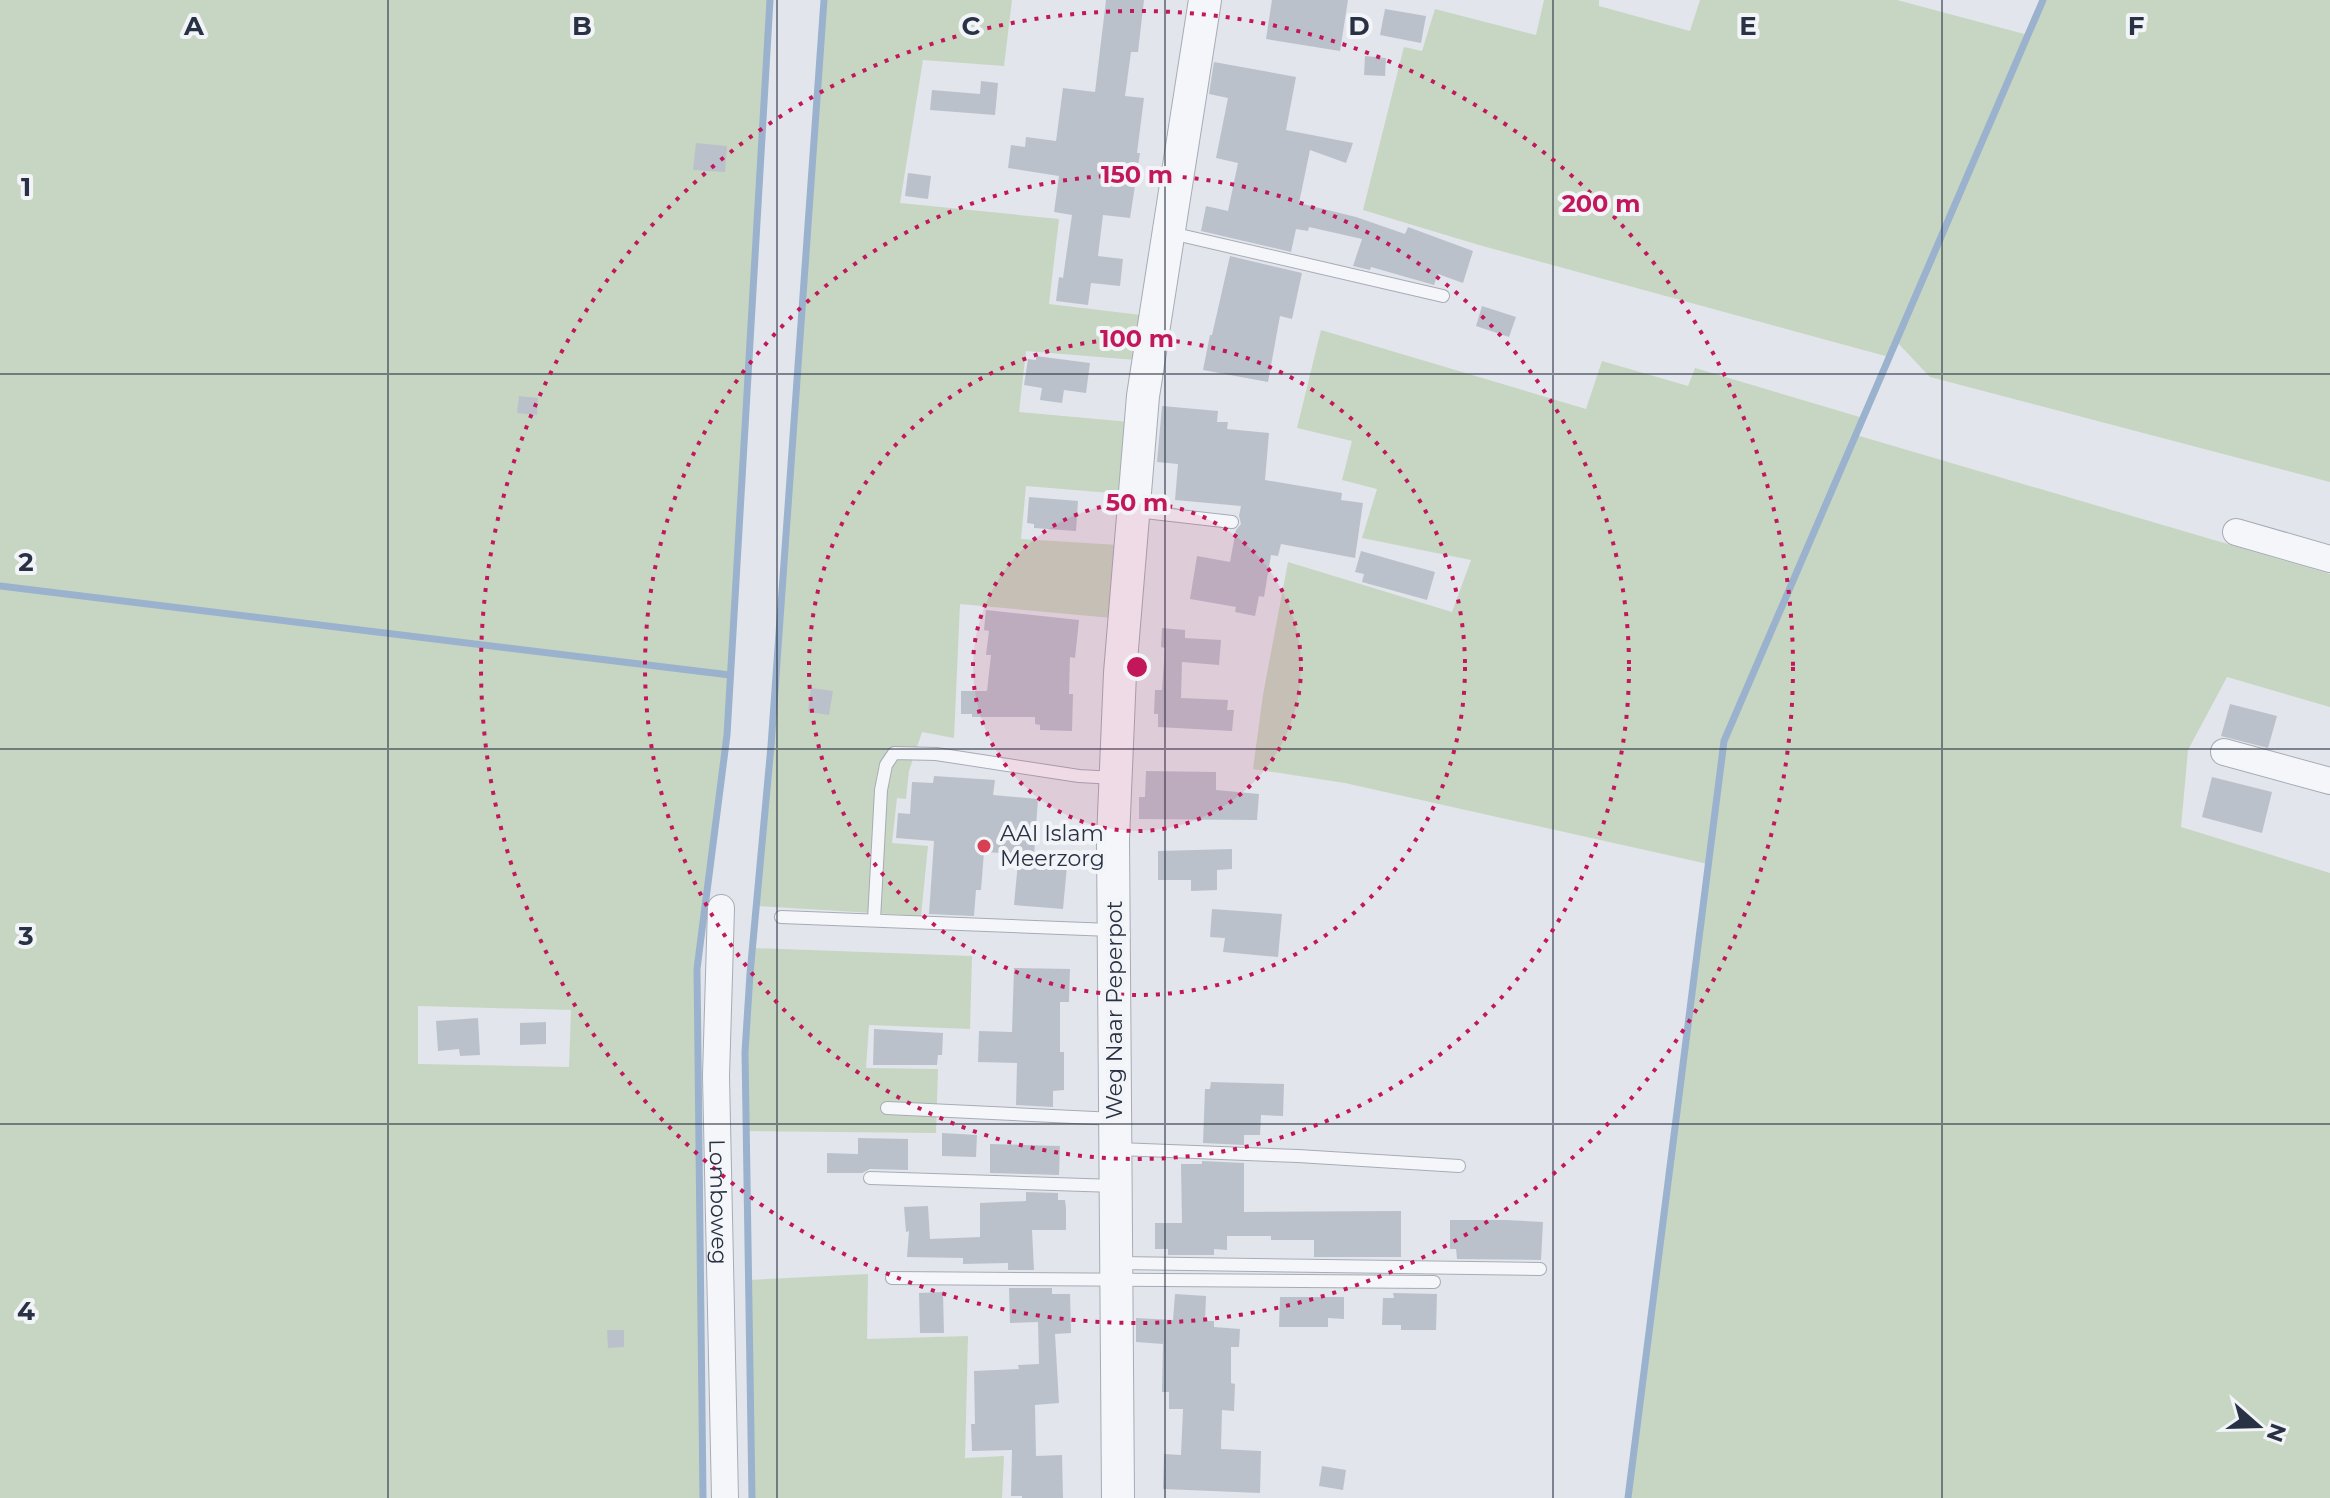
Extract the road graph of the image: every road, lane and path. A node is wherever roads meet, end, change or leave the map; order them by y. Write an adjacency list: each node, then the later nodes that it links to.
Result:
1 (1205, 0): 2 (street, Weg Naar Peperpot)
2 (1168, 233): 3 (lane); 4 (street, Weg Naar Peperpot)
3 (1443, 296)
4 (1133, 511): 5 (lane); 9 (street, Weg Naar Peperpot)
5 (1232, 522)
6 (2236, 532): 7 (street)
7 (2330, 559)
8 (2224, 752): 10 (street)
9 (1115, 778): 13 (lane); 14 (street, Weg Naar Peperpot)
10 (2330, 781)
11 (721, 908): 24 (street, Lomboweg)
12 (781, 917): 13 (lane)
13 (874, 920): 14 (lane)
14 (1114, 930): 16 (street, Weg Naar Peperpot)
15 (887, 1108): 16 (lane)
16 (1115, 1134): 17 (lane); 19 (street, Weg Naar Peperpot)
17 (1459, 1166)
18 (870, 1178): 19 (lane)
19 (1115, 1186): 21 (street, Weg Naar Peperpot)
20 (1540, 1269): 21 (lane)
21 (1116, 1271): 22 (lane); 23 (lane); 25 (street, Weg Naar Peperpot)
22 (892, 1278)
23 (1434, 1282)
24 (725, 1498)
25 (1118, 1498)

